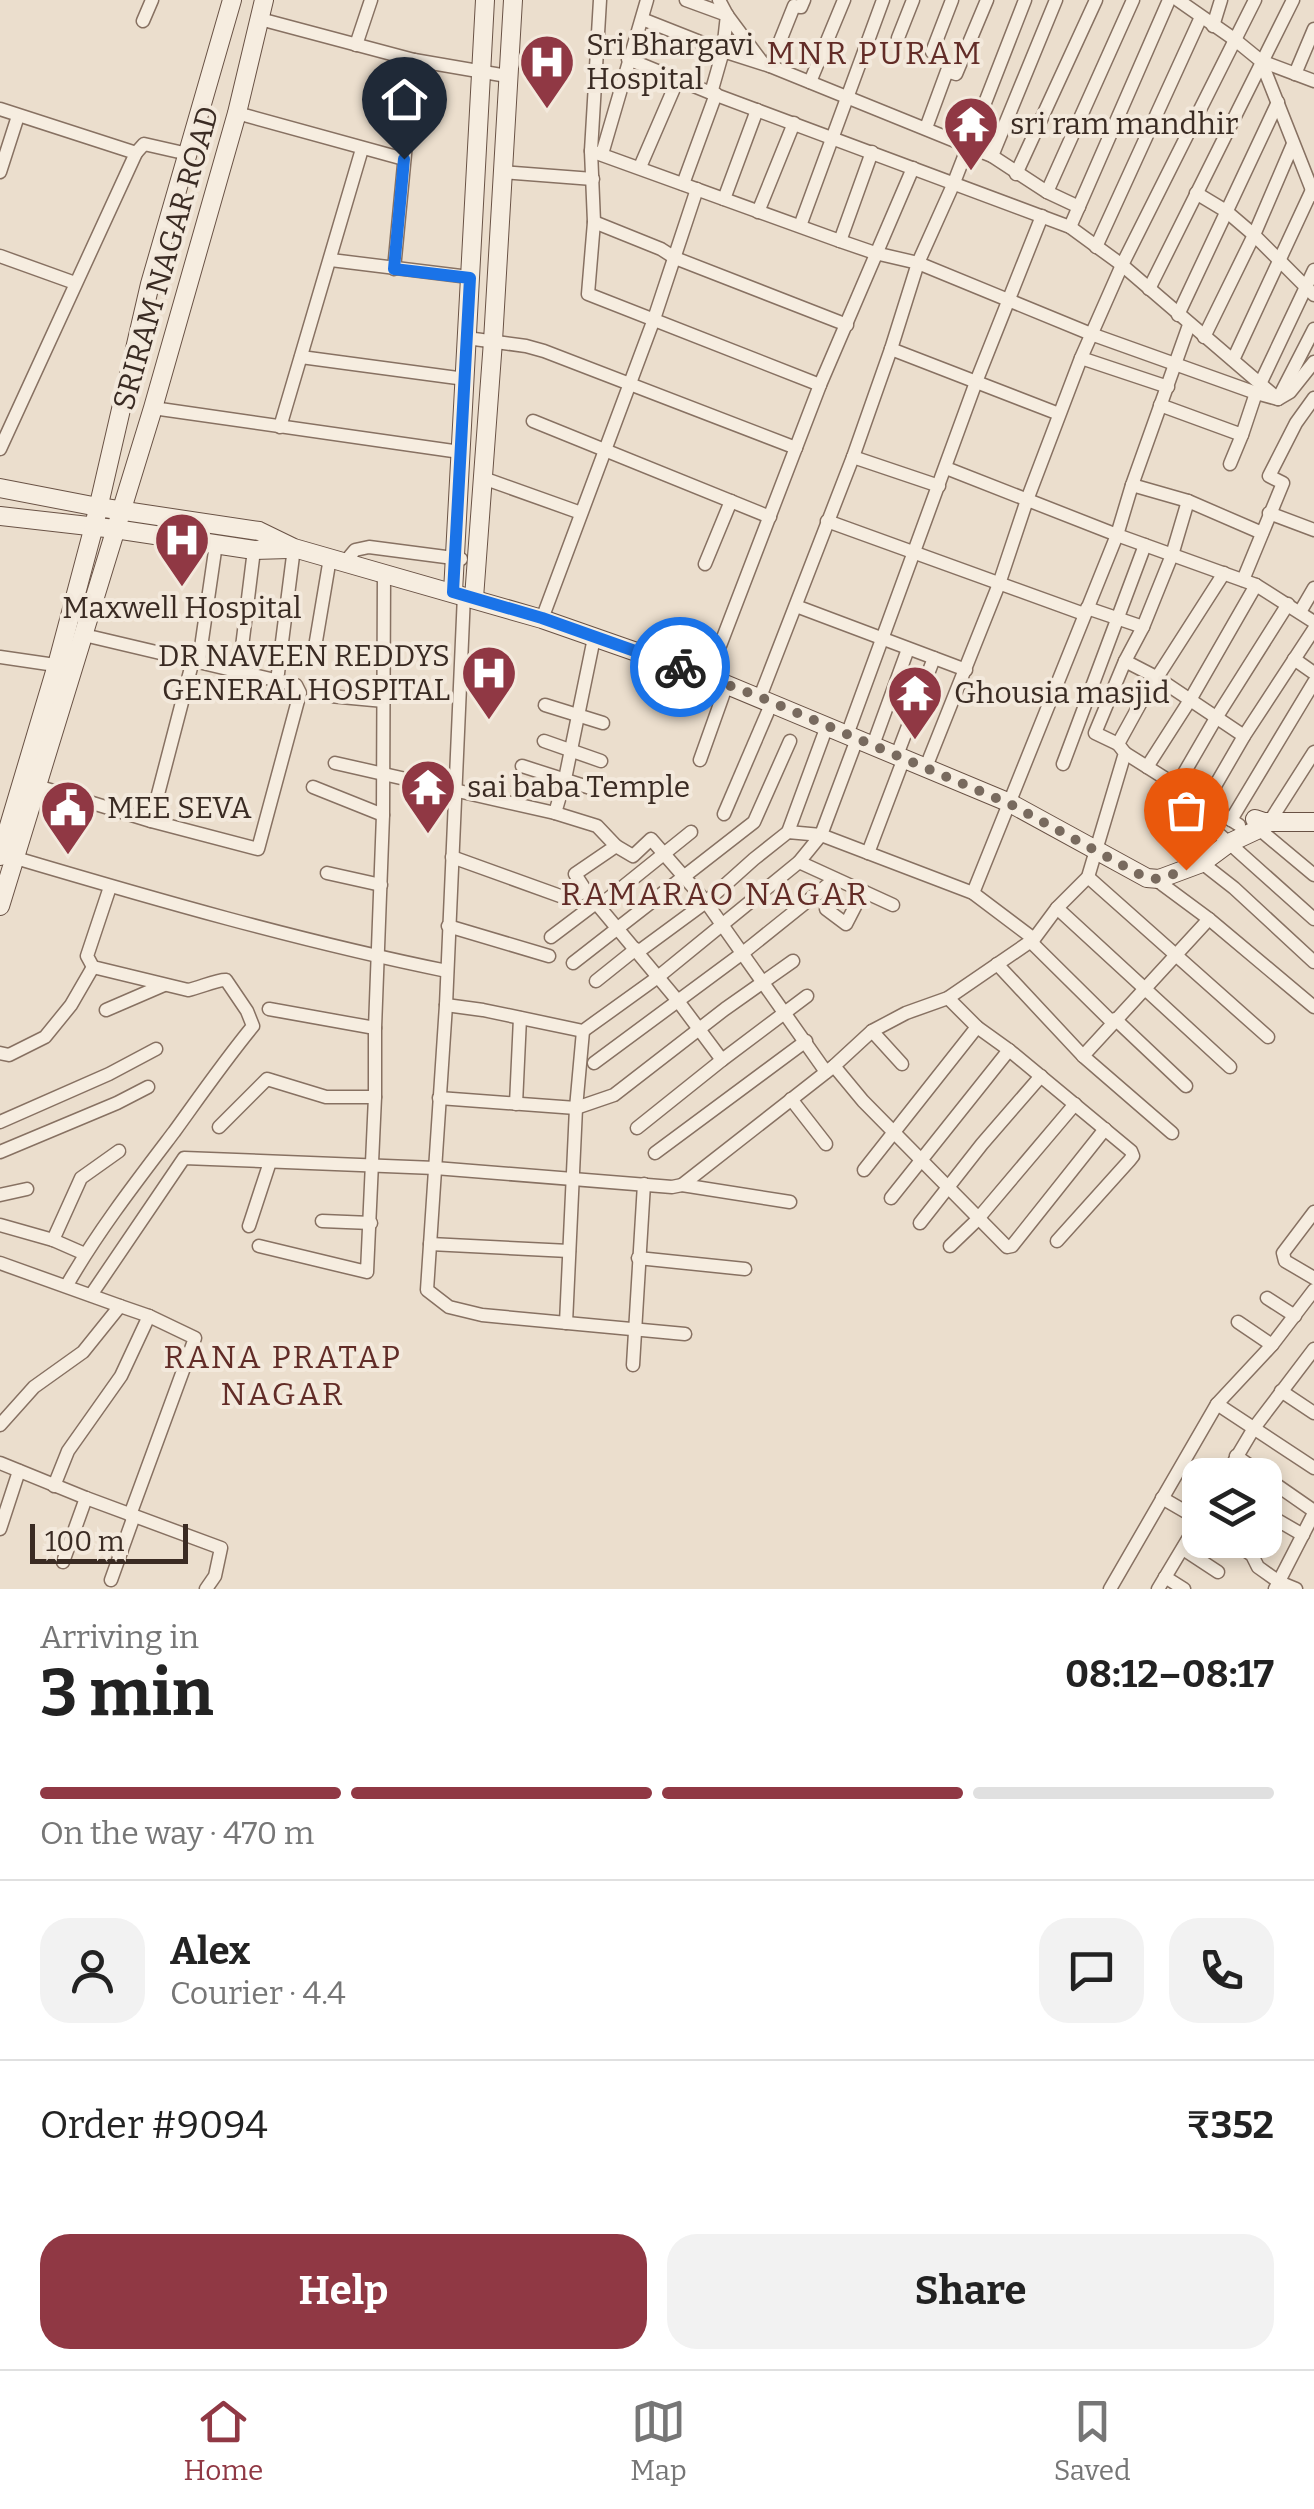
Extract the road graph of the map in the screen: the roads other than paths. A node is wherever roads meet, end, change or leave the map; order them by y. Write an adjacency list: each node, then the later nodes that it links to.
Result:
1 (152, 0): 29 (street)
2 (232, 0): 63 (main road, SRIRAM NAGAR ROAD)
3 (264, 0): 27 (main road, SRIRAM NAGAR ROAD)
4 (370, 0): 34 (street)
5 (485, 0): 41 (main road)
6 (512, 0): 43 (main road)
7 (600, 0): 62 (street)
8 (647, 0): 28 (street)
9 (686, 0): 26 (street)
10 (719, 0): 26 (street)
11 (804, 0): 40 (street)
12 (844, 0): 45 (street)
13 (883, 0): 48 (street)
14 (913, 0): 32 (street)
15 (952, 0): 36 (street)
16 (987, 0): 55 (street)
17 (1025, 0): 58 (street)
18 (1056, 0): 64 (street)
19 (1096, 0): 70 (street)
20 (1133, 0): 74 (street)
21 (1169, 0): 78 (street)
22 (1221, 0): 30 (street)
23 (1255, 0): 33 (street)
24 (1292, 0): 39 (street)
25 (1183, 2): 30 (street)
26 (727, 15): 35 (street); 40 (street)
27 (260, 19): 34 (street); 52 (main road, SRIRAM NAGAR ROAD)
28 (642, 19): 35 (street); 37 (street)
29 (143, 21)
30 (1207, 22): 33 (street); 87 (street)
31 (1314, 29): 42 (street)
32 (898, 38)
33 (1234, 38): 39 (street); 94 (street)
34 (356, 44): 38 (street)
35 (723, 51): 40 (street); 47 (street)
36 (932, 52)
37 (628, 59): 44 (street); 62 (street)
38 (414, 60): 41 (street); 65 (street)
39 (1261, 60): 42 (street); 49 (street); 76 (street)
40 (767, 65): 45 (street)
41 (482, 73): 43 (street); 97 (main road)
42 (1295, 74): 46 (street)
43 (507, 76): 69 (main road)
44 (678, 79): 47 (street); 66 (street)
45 (810, 82): 48 (street)
46 (1312, 84)
47 (714, 94): 51 (street); 73 (street)
48 (846, 98): 55 (street); 56 (street)
49 (1278, 102): 57 (street); 79 (street)
50 (0, 110): 53 (street)
51 (757, 110): 54 (street); 77 (street)
52 (236, 112): 59 (street); 126 (main road, SRIRAM NAGAR ROAD)
53 (18, 116): 61 (street); 68 (street)
54 (794, 123): 56 (street); 80 (street)
55 (926, 128): 58 (street)
56 (832, 138): 60 (street); 83 (street)
57 (1293, 144): 75 (street); 85 (street)
58 (968, 148): 64 (street); 72 (street)
59 (362, 149): 65 (street); 91 (street)
60 (872, 152): 67 (street); 86 (street)
61 (136, 153): 63 (street); 98 (street)
62 (596, 153): 66 (street); 71 (street)
63 (188, 154): 145 (main road, SRIRAM NAGAR ROAD)
64 (992, 156): 70 (street)
65 (404, 159): 95 (street)
66 (640, 167): 73 (street)
67 (913, 168): 72 (street); 88 (street)
68 (0, 172)
69 (501, 172): 71 (street); 110 (main road)
70 (1016, 174): 74 (street)
71 (593, 179): 82 (street)
72 (953, 185): 81 (street); 93 (street)
73 (690, 186): 77 (street); 90 (street)
74 (1047, 192): 78 (street)
75 (1313, 192): 92 (street)
76 (1196, 193): 79 (street); 99 (street)
77 (724, 199): 80 (street)
78 (1079, 207): 84 (street)
79 (1226, 211): 85 (street); 102 (street)
80 (758, 212): 83 (street)
81 (1042, 216): 84 (street); 101 (street)
82 (594, 222): 90 (street); 103 (street)
83 (800, 226): 86 (street)
84 (1070, 227): 87 (street)
85 (1254, 236): 92 (street); 108 (street)
86 (840, 241): 88 (street)
87 (1096, 247): 94 (street)
88 (875, 253): 93 (street); 104 (street)
89 (0, 256): 98 (street)
90 (675, 258): 103 (street); 104 (street)
91 (331, 260): 95 (street); 112 (street)
92 (1279, 262): 100 (street); 114 (street)
93 (918, 264): 101 (street); 111 (street)
94 (1122, 266): 99 (street); 107 (street)
95 (394, 269): 97 (street)
96 (1314, 270): 100 (street)
97 (470, 278): 109 (main road)
98 (75, 283): 132 (street)
99 (1149, 289): 102 (street)
100 (1310, 292): 122 (street)
101 (1009, 301): 107 (street); 118 (street)
102 (1178, 314): 105 (street)
103 (654, 319): 119 (street); 120 (street)
104 (846, 325): 120 (street)
105 (1189, 325): 108 (street); 116 (street)
106 (1314, 329): 124 (street)
107 (1091, 334): 113 (street); 116 (street)
108 (1204, 337): 114 (street)
109 (467, 338): 110 (street); 117 (main road)
110 (493, 341): 119 (street); 138 (main road)
111 (891, 349): 118 (street); 135 (street)
112 (301, 358): 117 (street); 129 (street)
113 (1081, 358): 121 (street); 127 (street)
114 (1234, 360): 122 (street)
115 (1314, 362): 124 (street)
116 (1175, 366): 121 (street); 122 (street)
117 (465, 379): 134 (main road)
118 (976, 382): 127 (street); 137 (street)
119 (628, 384): 131 (street); 133 (street)
120 (820, 384): 131 (street)
121 (1168, 387): 125 (street)
122 (1258, 389): 124 (street); 130 (street)
123 (1314, 398): 147 (street)
124 (1278, 399)
125 (1160, 405): 130 (street); 139 (street)
126 (153, 408): 129 (street); 150 (main road, SRIRAM NAGAR ROAD)
127 (1060, 414): 142 (street)
128 (534, 421): 133 (street)
129 (280, 427): 134 (street)
130 (1242, 435): 136 (street)
131 (796, 448): 149 (street)
132 (0, 449)
133 (606, 449): 143 (street); 146 (street)
134 (460, 452): 162 (main road)
135 (853, 457): 140 (street); 151 (street)
136 (1230, 464)
137 (946, 468): 140 (street); 142 (street)
138 (484, 478): 146 (street); 164 (main road)
139 (1132, 485): 144 (street); 155 (street)
140 (939, 486): 160 (street)
141 (0, 488): 145 (main road)
142 (1027, 500): 155 (street); 169 (street)
143 (732, 501): 149 (street); 165 (street)
144 (1188, 501): 154 (street); 161 (street)
145 (98, 506): 150 (main road); 152 (main road, SRIRAM NAGAR ROAD)
146 (581, 512): 175 (street)
147 (1269, 513): 153 (street); 154 (street)
148 (0, 516): 152 (main road)
149 (770, 517): 194 (street)
150 (118, 520): 152 (main road); 156 (main road); 158 (main road); 179 (main road, SRIRAM NAGAR ROAD)
151 (827, 521): 160 (street); 172 (street)
152 (94, 526): 190 (main road, SRIRAM NAGAR ROAD)
153 (1314, 530)
154 (1262, 532): 168 (street)
155 (1117, 535): 157 (street); 174 (street)
156 (216, 544): 159 (main road); 189 (street)
157 (1145, 546): 161 (street); 176 (street)
158 (294, 548): 159 (main road); 163 (main road); 196 (street)
159 (254, 550): 192 (street)
160 (915, 553): 169 (street); 181 (street)
161 (1172, 555): 166 (street); 178 (street)
162 (454, 558): 163 (street); 164 (street); 171 (main road)
163 (337, 560): 167 (main road); 182 (street)
164 (477, 563): 171 (main road)
165 (706, 564)
166 (1224, 572): 168 (street); 195 (street)
167 (384, 574): 171 (main road); 202 (street)
168 (1249, 582): 173 (street); 201 (street)
169 (999, 584): 174 (street); 191 (street)
170 (1314, 588): 173 (street)
171 (464, 595): 175 (main road); 228 (street)
172 (796, 606): 181 (street); 200 (street)
173 (1294, 608): 177 (street); 205 (street)
174 (1086, 611): 176 (street); 230 (street)
175 (542, 618): 180 (main road)
176 (1118, 618): 178 (street); 219 (street)
177 (1314, 625): 184 (street)
178 (1143, 628): 188 (street)
179 (84, 634): 189 (street); 190 (main road, SRIRAM NAGAR ROAD)
180 (594, 638): 194 (main road); 204 (street)
181 (882, 640): 183 (street); 209 (street)
182 (315, 648)
183 (908, 649): 186 (street); 209 (street)
184 (1298, 654): 187 (street); 193 (street); 208 (street)
185 (0, 656): 190 (street)
186 (934, 658): 191 (street); 215 (street)
187 (1314, 658)
188 (1125, 660): 195 (street); 212 (street)
189 (196, 661): 192 (street); 235 (street)
190 (66, 667): 225 (main road); 246 (main road)
191 (966, 670): 221 (street)
192 (239, 671): 196 (street)
193 (1314, 673)
194 (708, 676): 198 (main road)
195 (1156, 678): 201 (street); 212 (street)
196 (278, 681): 235 (street)
197 (1314, 682): 238 (street)
198 (727, 684): 200 (main road); 216 (street)
199 (330, 696): 202 (street)
200 (766, 700): 207 (main road); 233 (street)
201 (1190, 700): 205 (street); 222 (street)
202 (384, 701): 223 (street)
203 (544, 704): 204 (street)
204 (579, 716): 206 (street); 213 (street)
205 (1216, 718): 208 (street); 227 (street)
206 (603, 723)
207 (828, 726): 209 (main road); 240 (street)
208 (1244, 736): 231 (street)
209 (859, 740): 215 (main road); 241 (street)
210 (544, 741): 213 (street)
211 (790, 741): 253 (street)
212 (1122, 749): 222 (street); 243 (street)
213 (571, 750): 217 (street); 224 (street)
214 (1314, 752): 237 (street)
215 (901, 757): 221 (main road); 244 (street)
216 (700, 760)
217 (601, 761)
218 (336, 763): 223 (street)
219 (1062, 764)
220 (522, 766): 224 (street)
221 (926, 767): 230 (main road)
222 (1147, 767): 227 (street)
223 (383, 773): 228 (street); 234 (street)
224 (566, 779): 229 (street); 232 (street)
225 (37, 786): 235 (street); 246 (main road)
226 (314, 787): 234 (street)
227 (1176, 787): 231 (street)
228 (456, 789): 232 (street); 247 (street)
229 (600, 791)
230 (1010, 804): 243 (main road); 261 (street)
231 (1204, 805): 238 (street)
232 (555, 813): 242 (street)
233 (724, 814)
234 (382, 815): 257 (street)
235 (151, 821)
236 (1313, 821): 237 (main road)
237 (1265, 824): 238 (main road); 252 (street)
238 (1230, 831): 249 (main road); 250 (main road); 269 (street)
239 (691, 832): 245 (street)
240 (788, 832): 241 (street); 262 (street)
241 (821, 835): 244 (street); 248 (street)
242 (616, 846): 245 (street); 259 (street)
243 (1097, 852): 250 (main road); 254 (street)
244 (868, 853): 261 (street)
245 (663, 854): 253 (street); 263 (street)
246 (5, 856): 258 (street); 265 (main road)
247 (452, 857): 259 (street); 270 (street)
248 (800, 862): 255 (street); 271 (street)
249 (1202, 863): 256 (main road); 281 (street)
250 (1135, 872): 256 (main road)
251 (327, 873): 257 (street)
252 (1314, 875)
253 (684, 877): 262 (street); 272 (street)
254 (1088, 877): 266 (street); 278 (street)
255 (835, 878): 260 (street); 276 (street)
256 (1155, 878): 268 (street)
257 (381, 885): 279 (street)
258 (110, 887): 279 (street); 284 (street)
259 (586, 891): 263 (street)
260 (863, 891): 264 (street); 267 (street)
261 (972, 893): 274 (street)
262 (706, 902): 271 (street); 275 (street)
263 (597, 904): 272 (street); 273 (street)
264 (893, 905)
265 (0, 906)
266 (1058, 908): 274 (street); 290 (street)
267 (826, 909)
268 (1209, 919): 278 (street); 295 (street)
269 (1314, 919)
270 (448, 926): 277 (street); 285 (street)
271 (723, 926): 276 (street); 286 (street)
272 (618, 930): 275 (street); 282 (street)
273 (551, 937)
274 (1034, 938): 283 (street); 300 (street)
275 (637, 951): 286 (street); 287 (street)
276 (744, 952): 288 (street); 293 (street)
277 (549, 956)
278 (1174, 956): 290 (street); 306 (street)
279 (379, 958): 285 (street); 301 (street)
280 (793, 962): 288 (street)
281 (1314, 962)
282 (572, 963)
283 (997, 964): 292 (street); 311 (street)
284 (93, 967): 289 (street); 310 (street)
285 (447, 971): 294 (street)
286 (658, 978): 293 (street); 304 (street)
287 (596, 980)
288 (764, 982): 298 (street); 303 (street)
289 (164, 985): 297 (street); 362 (street)
290 (1146, 987): 300 (street); 315 (street)
291 (807, 996): 298 (street)
292 (948, 998): 302 (street); 305 (street)
293 (678, 1000): 303 (street); 313 (street)
294 (446, 1006): 299 (street); 321 (street)
295 (1314, 1008)
296 (269, 1009): 301 (street)
297 (106, 1010)
298 (786, 1012): 307 (street); 312 (street)
299 (520, 1018): 304 (street); 323 (street)
300 (1116, 1019): 311 (street); 319 (street)
301 (375, 1028): 320 (street)
302 (976, 1028): 309 (street); 330 (street)
303 (700, 1030): 312 (street); 325 (street)
304 (583, 1031): 325 (street)
305 (872, 1031): 314 (street); 316 (street)
306 (1268, 1038)
307 (806, 1042): 316 (street); 335 (street)
308 (156, 1049): 326 (street)
309 (1009, 1050): 317 (street); 336 (street)
310 (0, 1053)
311 (1083, 1056): 331 (street)
312 (722, 1060): 328 (street)
313 (594, 1063)
314 (902, 1064)
315 (1230, 1067)
316 (830, 1068): 322 (street); 330 (street)
317 (1041, 1076): 324 (street); 344 (street)
318 (148, 1086): 334 (street)
319 (1186, 1086)
320 (376, 1098): 327 (street); 338 (street)
321 (439, 1098): 323 (street); 339 (street)
322 (791, 1099): 332 (street); 343 (street)
323 (516, 1104): 325 (street)
324 (1075, 1104): 329 (street); 350 (street)
325 (576, 1108): 341 (street)
326 (0, 1122)
327 (219, 1127)
328 (637, 1128)
329 (1105, 1129): 350 (street); 357 (street)
330 (895, 1132): 336 (street); 340 (street)
331 (1172, 1133)
332 (826, 1144)
333 (119, 1151): 356 (street)
334 (0, 1152)
335 (655, 1153)
336 (922, 1160): 344 (street); 347 (street)
337 (270, 1162): 338 (street); 355 (street); 369 (street)
338 (372, 1167): 339 (street); 352 (street)
339 (434, 1168): 341 (street); 358 (street)
340 (864, 1170)
341 (574, 1178): 342 (street); 361 (street)
342 (644, 1184): 343 (street); 363 (street)
343 (682, 1185): 348 (street)
344 (949, 1186): 350 (street); 353 (street)
345 (27, 1189): 346 (street)
346 (0, 1196)
347 (891, 1198)
348 (790, 1202)
349 (1314, 1212): 366 (street)
350 (980, 1217): 360 (street)
351 (322, 1221): 352 (street)
352 (370, 1223): 359 (street)
353 (920, 1223)
354 (0, 1225): 356 (street)
355 (249, 1226)
356 (53, 1240): 362 (street)
357 (1057, 1241)
358 (430, 1244): 361 (street); 375 (street)
359 (259, 1246)
360 (950, 1246)
361 (569, 1251): 375 (street)
362 (85, 1254): 367 (street)
363 (638, 1258): 365 (street); 376 (street)
364 (0, 1263): 367 (street)
365 (744, 1268)
366 (1314, 1277)
367 (67, 1285): 369 (street)
368 (1314, 1290): 373 (street)
369 (91, 1295): 371 (street)
370 (1268, 1298): 373 (street)
371 (120, 1306): 372 (street); 385 (street)
372 (149, 1316): 392 (street); 397 (street)
373 (1295, 1316): 378 (street)
374 (1238, 1322): 378 (street)
375 (566, 1323): 376 (street)
376 (636, 1329): 377 (street); 380 (street)
377 (684, 1334)
378 (1272, 1345): 383 (street)
379 (1314, 1350): 381 (street)
380 (633, 1365)
381 (1309, 1366): 382 (street)
382 (1281, 1391): 384 (street); 386 (street)
383 (1218, 1404): 386 (street); 395 (street)
384 (1314, 1414)
385 (0, 1425)
386 (1254, 1428): 387 (street); 390 (street)
387 (1236, 1456): 388 (street)
388 (1239, 1458)
389 (0, 1463): 391 (street)
390 (1314, 1468)
391 (19, 1471): 392 (street); 400 (street)
392 (54, 1486): 394 (street)
393 (1282, 1496): 399 (street)
394 (86, 1498): 397 (street); 405 (street)
395 (1162, 1498): 396 (street); 411 (street)
396 (1182, 1509)
397 (132, 1515): 407 (street); 410 (street)
398 (1282, 1518): 399 (street)
399 (1309, 1526): 402 (street); 409 (street)
400 (0, 1528)
401 (1182, 1549): 408 (street)
402 (1314, 1552)
403 (1196, 1558): 406 (street)
404 (1254, 1558): 409 (street)
405 (63, 1562)
406 (1218, 1572)
407 (111, 1580)
408 (1162, 1583): 412 (street)
409 (1277, 1585): 413 (street)
410 (206, 1589)
411 (1110, 1589)
412 (1184, 1589)
413 (1296, 1589)

